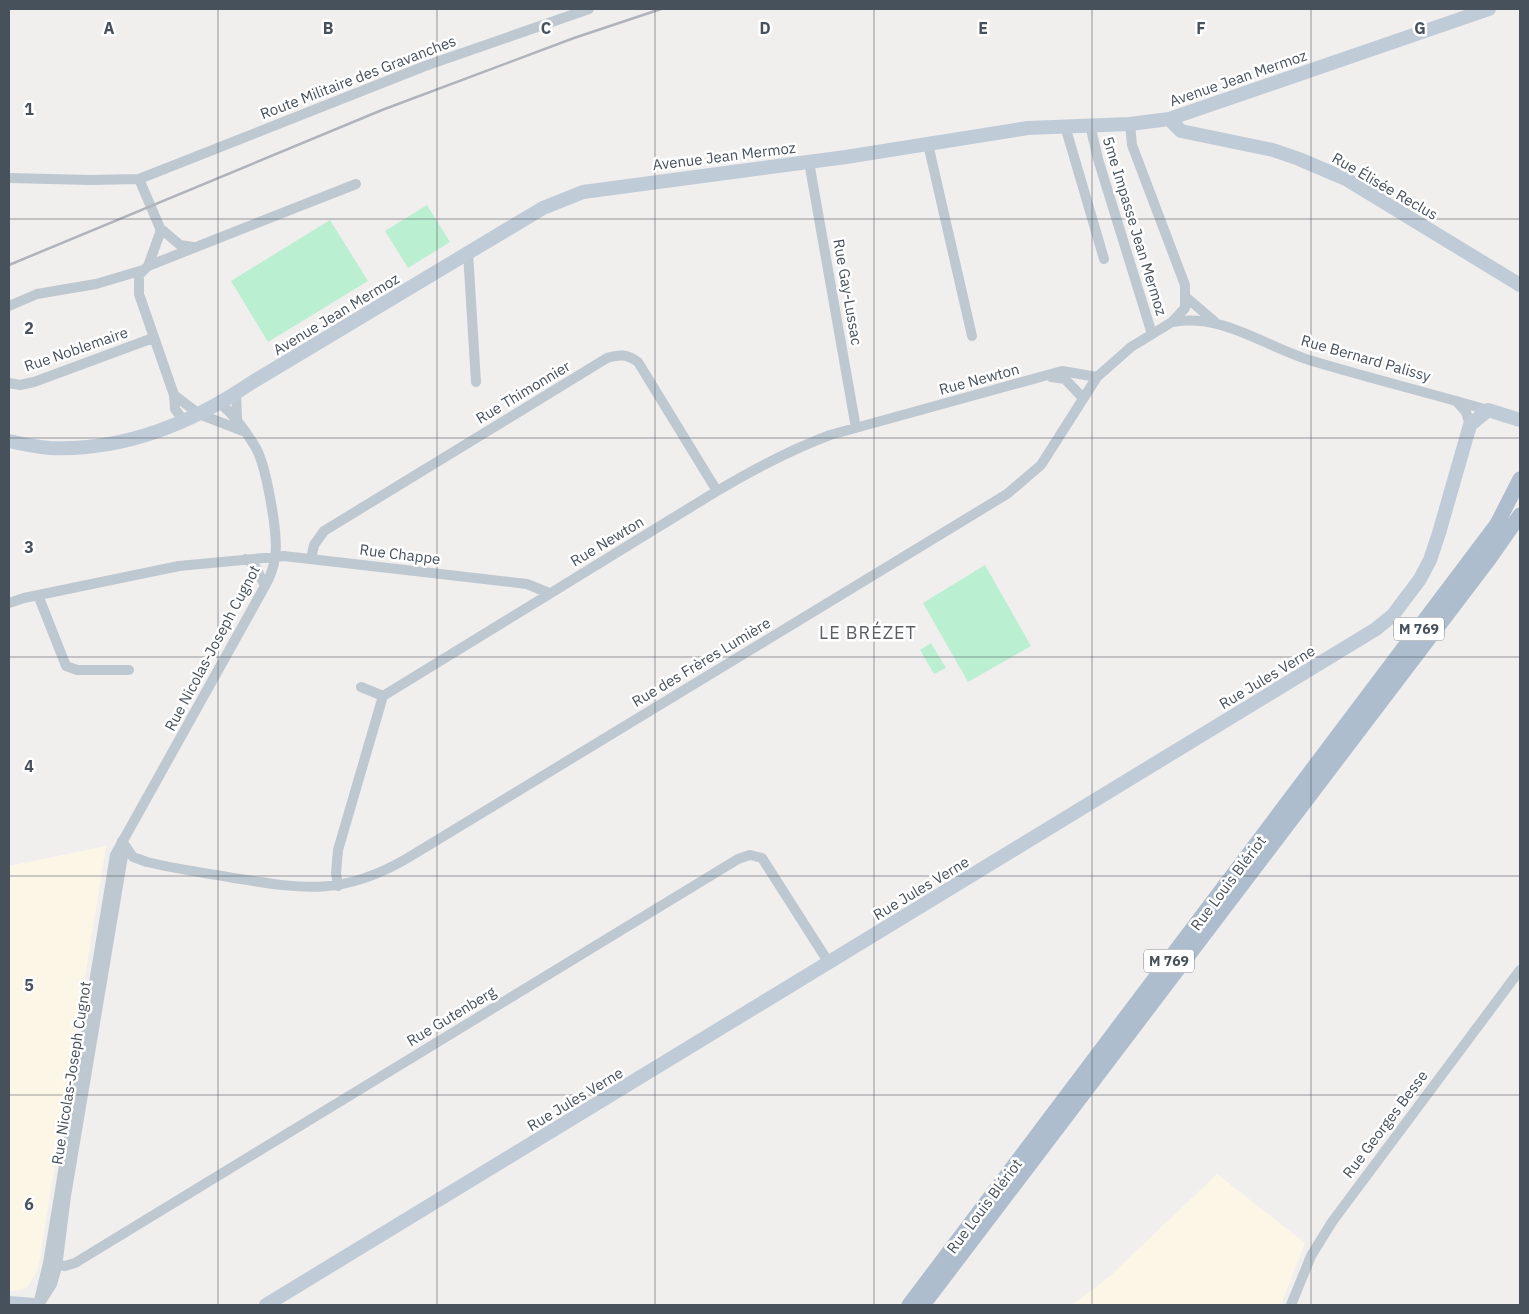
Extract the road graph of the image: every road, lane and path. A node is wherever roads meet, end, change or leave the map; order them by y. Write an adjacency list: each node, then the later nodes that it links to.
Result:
1 (589, 9): 10 (street, Route Militaire des Gravanches)
2 (1489, 9): 3 (main road, Avenue Jean Mermoz)
3 (1169, 119): 4 (main road, Avenue Jean Mermoz); 17 (main road, Rue Élisée Reclus)
4 (1130, 124): 5 (main road, Avenue Jean Mermoz); 18 (street)
5 (1090, 125): 6 (main road, Avenue Jean Mermoz); 22 (street, 5me Impasse Jean Mermoz)
6 (1065, 126): 7 (main road, Avenue Jean Mermoz); 15 (street)
7 (928, 144): 8 (main road, Avenue Jean Mermoz); 23 (street)
8 (810, 162): 14 (main road, Avenue Jean Mermoz); 41 (street, Rue Gay-Lussac)
9 (9, 178): 10 (street)
10 (140, 179): 12 (street)
11 (356, 184): 13 (street)
12 (158, 225): 13 (street); 16 (street)
13 (196, 246): 16 (street)
14 (468, 253): 27 (street); 29 (main road, Avenue Jean Mermoz)
15 (1104, 259)
16 (146, 268): 19 (street); 24 (street)
17 (1520, 285)
18 (1187, 298): 20 (street, Rue des Frères Lumière); 21 (street, Rue Bernard Palissy)
19 (9, 306)
20 (1172, 322): 21 (street, Rue Bernard Palissy); 22 (street, Rue des Frères Lumière)
21 (1214, 322): 32 (street, Rue Bernard Palissy)
22 (1152, 334): 26 (street, Rue des Frères Lumière)
23 (972, 336)
24 (153, 338): 28 (street, Rue Noblemaire); 30 (street)
25 (1045, 376): 26 (street, Rue Newton); 31 (street); 41 (street, Rue Newton)
26 (1097, 377): 31 (street, Rue des Frères Lumière)
27 (476, 382)
28 (9, 384)
29 (236, 393): 33 (main road, Avenue Jean Mermoz); 37 (street, Rue Nicolas-Joseph Cugnot)
30 (174, 395): 34 (street); 36 (street)
31 (1082, 397): 63 (street, Rue des Frères Lumière)
32 (1456, 401): 35 (street, Rue Bernard Palissy); 40 (street)
33 (220, 403): 36 (main road, Avenue Jean Mermoz); 37 (street, Rue Nicolas-Joseph Cugnot)
34 (175, 409): 39 (street); 42 (street)
35 (1488, 410): 38 (main road, Rue Bernard Palissy); 40 (main road)
36 (199, 414): 39 (main road, Avenue Jean Mermoz); 43 (street)
37 (237, 418): 43 (street, Rue Nicolas-Joseph Cugnot)
38 (1517, 418)
39 (184, 422): 42 (main road, Avenue Jean Mermoz)
40 (1470, 425): 64 (main road, Rue Jules Verne)
41 (856, 428): 48 (street, Rue Newton)
42 (163, 429): 45 (main road, Avenue Jean Mermoz)
43 (243, 431): 50 (street, Rue Nicolas-Joseph Cugnot)
44 (9, 441): 45 (main road, Avenue Jean Mermoz)
45 (49, 448): 46 (main road)
46 (9, 452)
47 (1520, 479): 70 (main road, Rue Louis Blériot / M 769)
48 (716, 491): 52 (street, Rue Thimonnier); 54 (street, Rue Newton)
49 (1519, 516): 71 (main road, Rue Louis Blériot / M 769)
50 (276, 557): 51 (street, Rue Chappe); 52 (street, Rue Chappe); 53 (street, Rue Nicolas-Joseph Cugnot)
51 (245, 559): 53 (street); 55 (street, Rue Chappe)
52 (311, 559): 54 (street, Rue Chappe)
53 (265, 586): 60 (street, Rue Nicolas-Joseph Cugnot)
54 (549, 593): 59 (street, Rue Newton)
55 (38, 595): 56 (street, Rue Chappe); 57 (street)
56 (9, 603)
57 (129, 670)
58 (362, 687): 59 (street)
59 (383, 696): 63 (street)
60 (122, 841): 61 (street, Rue Nicolas-Joseph Cugnot); 62 (street, Rue des Frères Lumière); 66 (street, Rue Nicolas-Joseph Cugnot)
61 (122, 862): 62 (street, Rue des Frères Lumière); 66 (street, Rue Nicolas-Joseph Cugnot)
62 (147, 862): 63 (street, Rue des Frères Lumière)
63 (338, 886)
64 (829, 963): 66 (street, Rue Gutenberg); 69 (main road, Rue Jules Verne)
65 (1520, 970): 72 (street, Rue Georges Besse)
66 (53, 1264)
67 (9, 1303): 68 (main road)
68 (34, 1305)
69 (266, 1305)
70 (909, 1305)
71 (923, 1305)
72 (1291, 1305)

